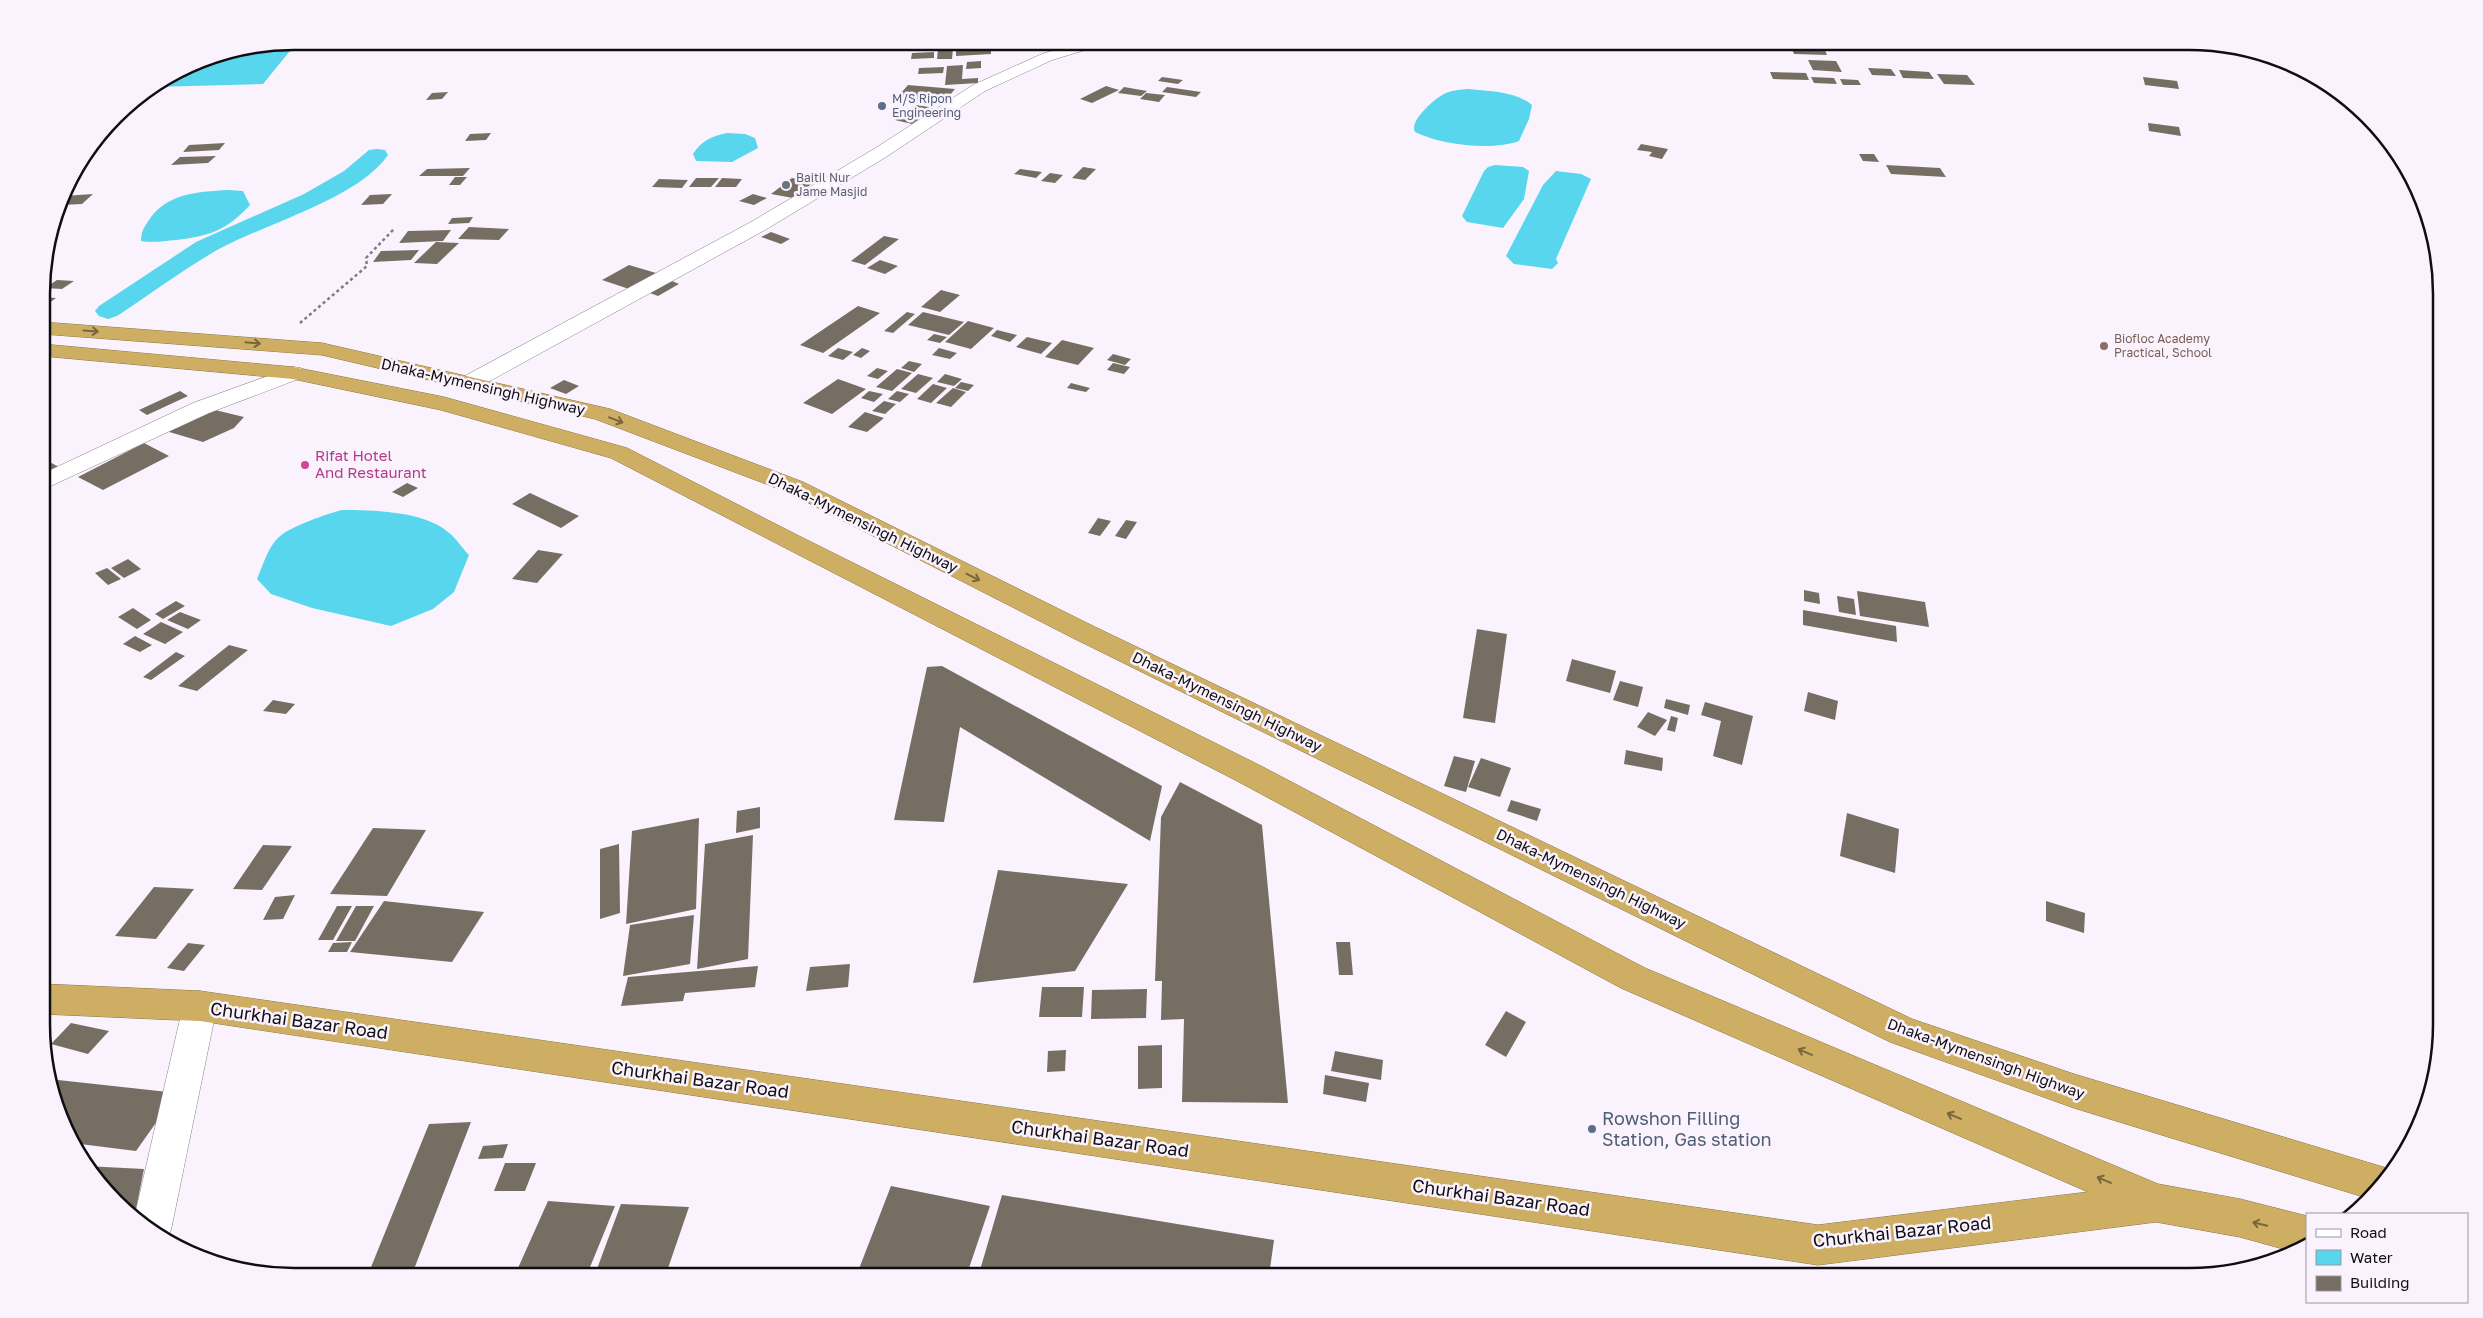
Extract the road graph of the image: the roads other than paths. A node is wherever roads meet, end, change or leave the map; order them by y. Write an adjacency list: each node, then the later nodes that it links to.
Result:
1 (1070, 50): 5 (street)
2 (50, 329): 5 (highway, Dhaka-Mymensingh Highway, one-way to 5)
3 (50, 351): 4 (highway, Dhaka-Mymensingh Highway)
4 (293, 373): 6 (street); 10 (highway, Dhaka-Mymensingh Highway, one-way to 4)
5 (469, 383): 9 (highway, Dhaka-Mymensingh Highway, one-way to 9)
6 (50, 480)
7 (50, 999): 8 (highway, Churkhai Bazar Road)
8 (200, 1006): 10 (highway, Churkhai Bazar Road); 11 (street)
9 (2376, 1182)
10 (2157, 1203): 12 (highway, Dhaka-Mymensingh Highway, one-way to 10)
11 (152, 1223)
12 (2306, 1236)

